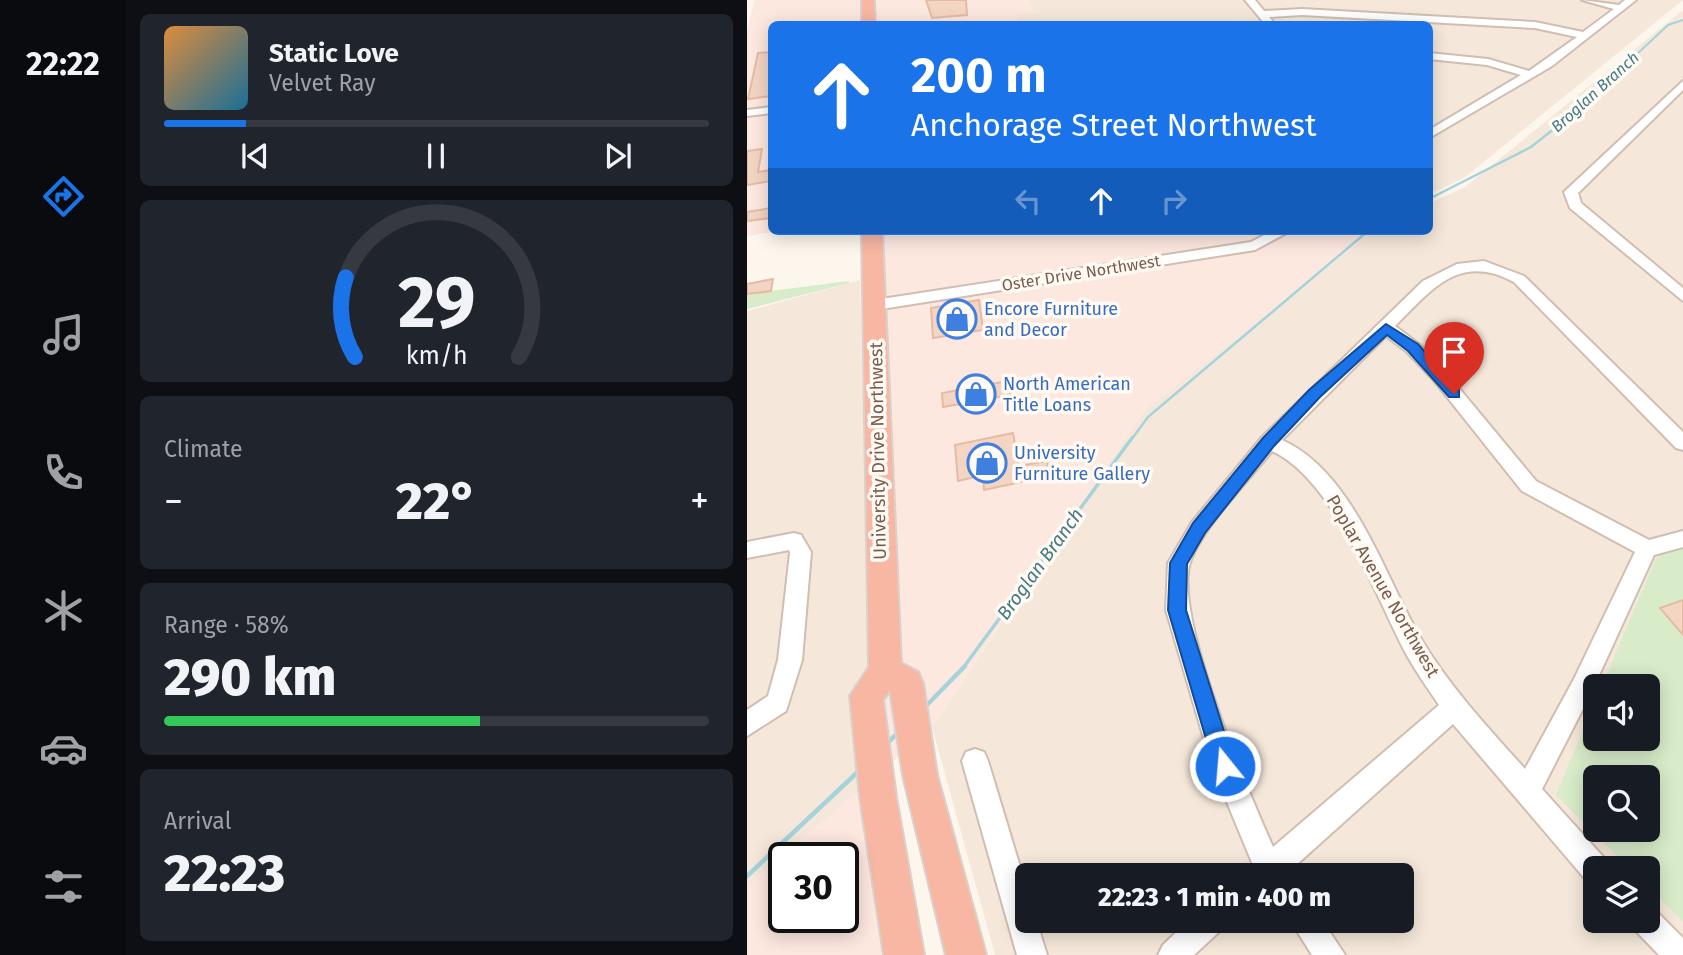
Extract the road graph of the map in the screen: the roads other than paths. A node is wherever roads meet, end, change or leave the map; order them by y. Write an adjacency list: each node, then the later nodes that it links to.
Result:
1 (868, 0): 7 (highway)
2 (1250, 0): 6 (street)
3 (1587, 0): 5 (street)
4 (1631, 0): 5 (street)
5 (1622, 8): 9 (street)
6 (1262, 14): 8 (street); 9 (street)
7 (869, 21)
8 (1268, 21)
9 (1587, 36): 11 (street)
10 (1433, 56): 11 (street)
11 (1531, 75): 15 (street)
12 (1683, 84): 18 (street)
13 (768, 112): 14 (street)
14 (747, 115)
15 (1433, 133)
16 (872, 235): 19 (highway, University Drive Northwest)
17 (1259, 237): 19 (street, Oster Drive Northwest)
18 (1683, 296)
19 (875, 304): 26 (highway, University Drive Northwest)
20 (1386, 328): 21 (street); 22 (street); 24 (street)
21 (1269, 442): 27 (street, Poplar Avenue Northwest); 33 (street)
22 (1683, 443)
23 (1683, 539): 24 (street)
24 (1647, 549): 31 (street)
25 (747, 550): 28 (street)
26 (885, 671): 30 (highway); 38 (highway)
27 (1454, 707): 31 (street, Poplar Avenue Northwest); 34 (street)
28 (749, 723)
29 (975, 761): 40 (street)
30 (920, 775): 39 (highway)
31 (1527, 789): 32 (street, Poplar Avenue Northwest)
32 (1584, 856)
33 (1263, 863)
34 (1278, 863)
35 (1197, 933): 41 (street)
36 (1314, 933): 42 (street)
37 (1658, 933): 43 (street)
38 (904, 955)
39 (965, 955)
40 (1032, 955)
41 (1173, 955)
42 (1330, 955)
43 (1679, 955)

